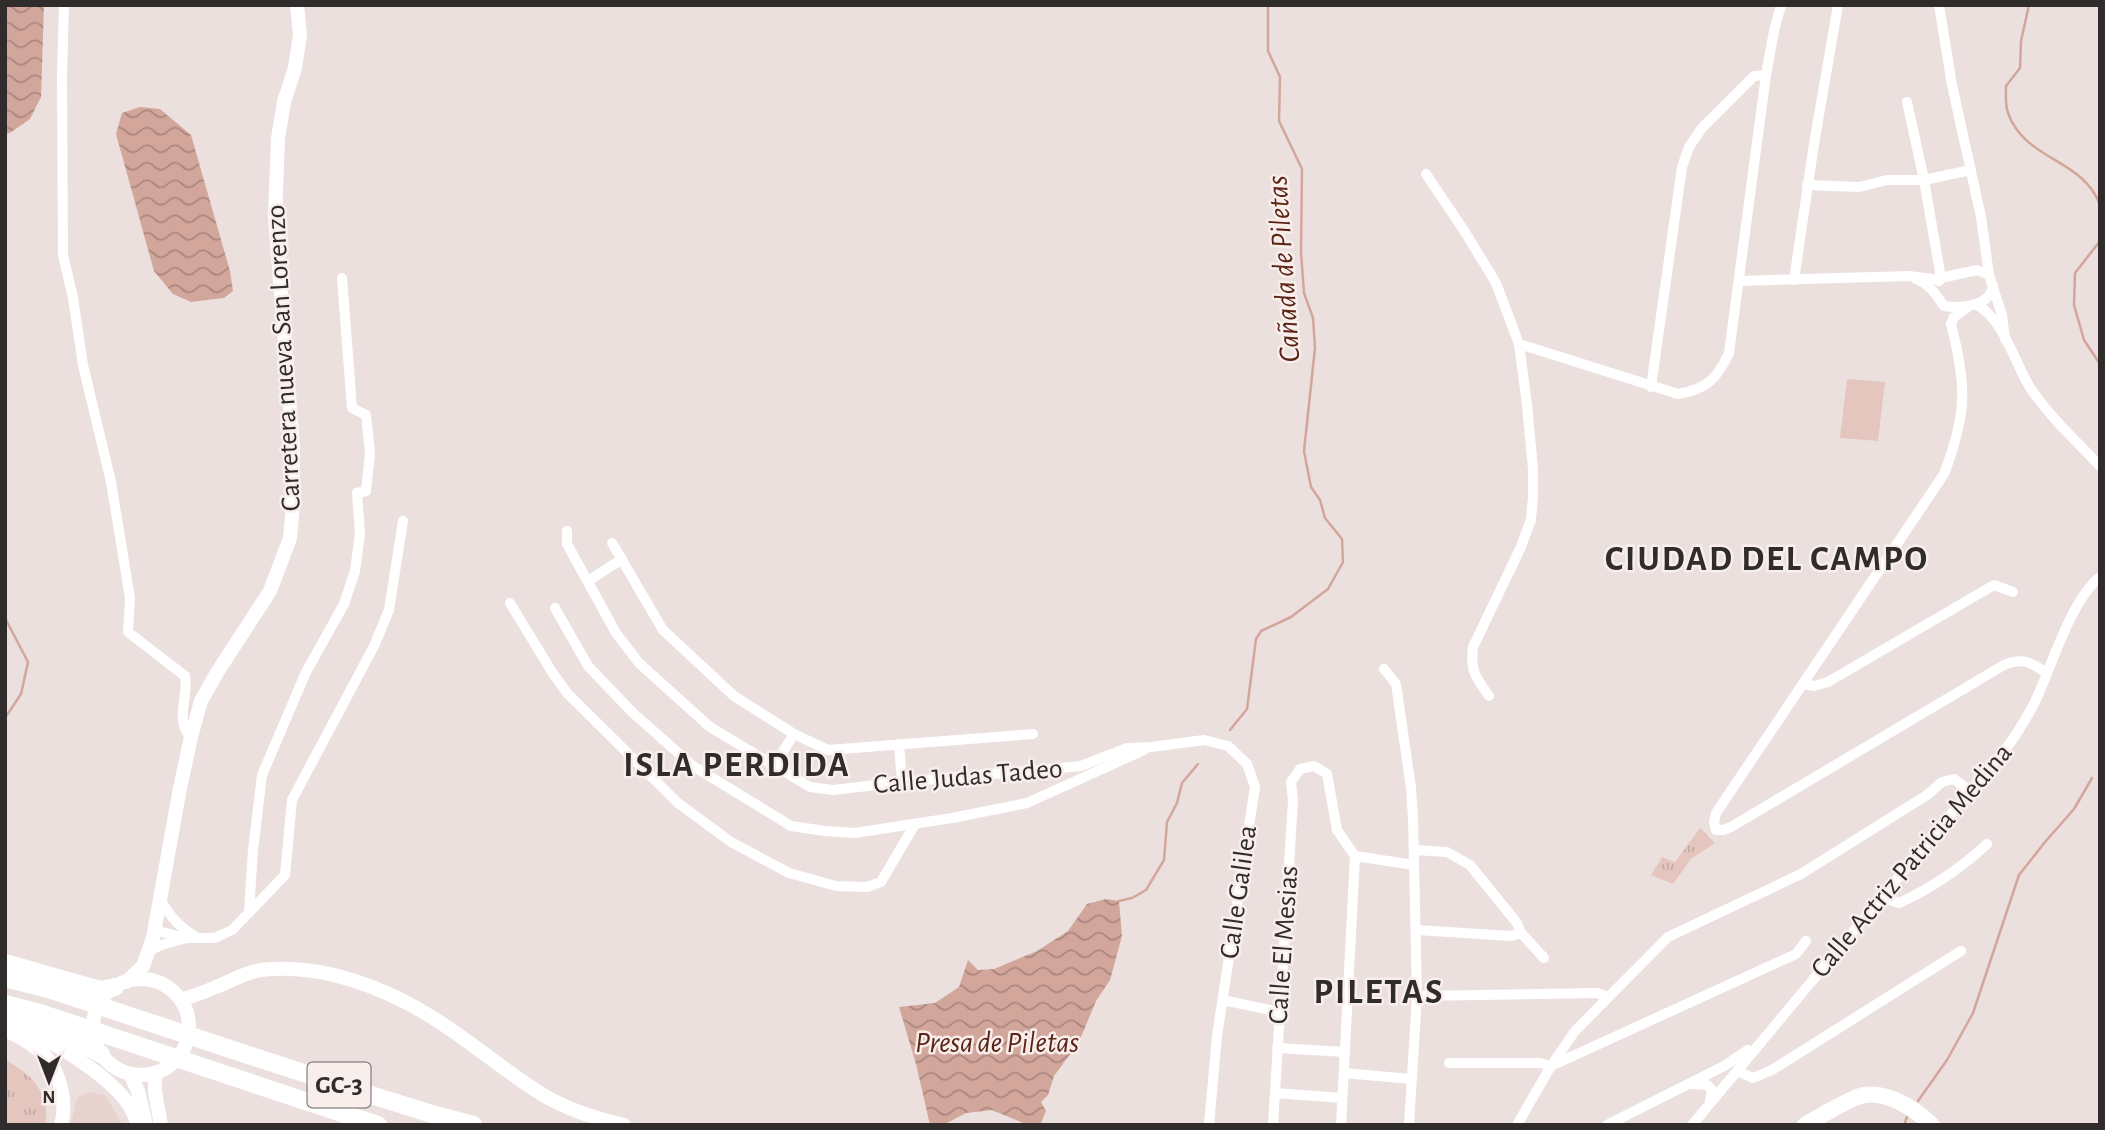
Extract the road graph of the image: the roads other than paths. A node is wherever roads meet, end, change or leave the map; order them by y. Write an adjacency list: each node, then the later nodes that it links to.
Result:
1 (64, 5): 40 (street)
2 (297, 5): 40 (street, Carretera nueva San Lorenzo)
3 (1781, 5): 6 (street)
4 (1838, 5): 11 (street)
5 (1939, 5): 8 (street)
6 (1766, 75): 17 (street); 23 (street)
7 (1906, 102): 10 (street)
8 (1971, 170): 10 (street); 16 (street)
9 (1426, 174): 22 (street)
10 (1924, 180): 11 (street); 14 (street)
11 (1808, 185): 15 (street)
12 (1909, 276): 14 (street); 15 (street); 18 (street)
13 (342, 278): 53 (street)
14 (1940, 279): 16 (street); 18 (street)
15 (1794, 280): 17 (street)
16 (1991, 280): 19 (street); 20 (street)
17 (1739, 281): 23 (street)
18 (1940, 300): 19 (street); 21 (street)
19 (1973, 305): 20 (street); 21 (street)
20 (2005, 339): 24 (street)
21 (1955, 340): 36 (street)
22 (1519, 344): 23 (street); 37 (street)
23 (1651, 387)
24 (2100, 466)
25 (404, 521): 53 (street)
26 (567, 531): 30 (street, Calle Judas Tadeo)
27 (612, 543): 28 (street)
28 (622, 559): 30 (street); 39 (street)
29 (2100, 577): 35 (street, Calle Actriz Patricia Medina)
30 (588, 581): 43 (street, Calle Judas Tadeo)
31 (2013, 592): 36 (street)
32 (510, 603): 46 (street)
33 (555, 608): 46 (street)
34 (1384, 669): 48 (street)
35 (2048, 673): 36 (street); 45 (street, Calle Actriz Patricia Medina)
36 (1804, 684)
37 (1489, 696)
38 (1033, 733): 41 (street)
39 (794, 734): 41 (street); 43 (street)
40 (191, 737): 52 (street, Carretera nueva San Lorenzo)
41 (899, 744): 44 (street)
42 (1151, 747): 44 (street, Calle Judas Tadeo); 46 (street); 70 (street, Calle Galilea)
43 (774, 766): 44 (street, Calle Judas Tadeo)
44 (902, 782)
45 (1970, 791): 51 (street, Calle Actriz Patricia Medina); 68 (street)
46 (915, 824)
47 (1987, 844): 51 (street)
48 (1414, 850): 50 (street); 55 (street)
49 (1356, 856): 50 (street); 72 (street, Calle El Mesias); 80 (street)
50 (1414, 865): 54 (street)
51 (1882, 897): 77 (street, Calle Actriz Patricia Medina)
52 (160, 898): 56 (street); 57 (street, Carretera nueva San Lorenzo)
53 (249, 912): 56 (street)
54 (1417, 930): 55 (street); 67 (street)
55 (1521, 933): 61 (street)
56 (199, 938): 58 (street)
57 (153, 939): 58 (street); 58 (street); 64 (street, Carretera nueva San Lorenzo); 65 (street, Carretera nueva San Lorenzo)
58 (187, 939)
59 (1806, 942): 78 (street)
60 (1961, 951): 84 (street)
61 (1544, 958)
62 (5, 963): 64 (highway)
63 (5, 978): 98 (highway, GC-3)
64 (120, 984): 65 (street); 81 (street)
65 (162, 984): 69 (street)
66 (216, 988): 69 (street); 74 (street); 99 (street)
67 (1417, 996): 68 (street); 88 (street)
68 (1607, 997): 76 (street)
69 (181, 1000): 74 (street)
70 (1223, 1000): 72 (street); 100 (street, Calle Galilea)
71 (5, 1004): 97 (highway, GC-3)
72 (1279, 1012): 79 (street, Calle El Mesias)
73 (5, 1021): 81 (highway)
74 (189, 1025): 85 (street)
75 (5, 1028): 93 (street); 94 (street)
76 (1575, 1031): 78 (street); 83 (street)
77 (1770, 1031): 84 (street, Calle Actriz Patricia Medina); 89 (street)
78 (1595, 1045): 83 (street)
79 (1277, 1048): 80 (street); 90 (street, Calle El Mesias)
80 (1345, 1052): 86 (street)
81 (101, 1054): 87 (street)
82 (1449, 1063): 83 (street)
83 (1551, 1066): 104 (street)
84 (1737, 1071): 92 (street, Calle Actriz Patricia Medina)
85 (156, 1073): 87 (street); 96 (street)
86 (1344, 1073): 88 (street); 91 (street)
87 (130, 1074): 95 (street)
88 (1412, 1079): 103 (street)
89 (1690, 1084): 92 (street); 105 (street)
90 (1275, 1093): 91 (street); 101 (street, Calle El Mesias)
91 (1342, 1098): 102 (street)
92 (1709, 1105): 106 (street, Calle Actriz Patricia Medina)
93 (61, 1125)
94 (138, 1125)
95 (146, 1125)
96 (161, 1125)
97 (378, 1125)
98 (473, 1125)
99 (624, 1125)
100 (1209, 1125)
101 (1273, 1125)
102 (1341, 1125)
103 (1409, 1125)
104 (1517, 1125)
105 (1607, 1125)
106 (1692, 1125)
107 (1805, 1125): 108 (main road)
108 (1932, 1125)

